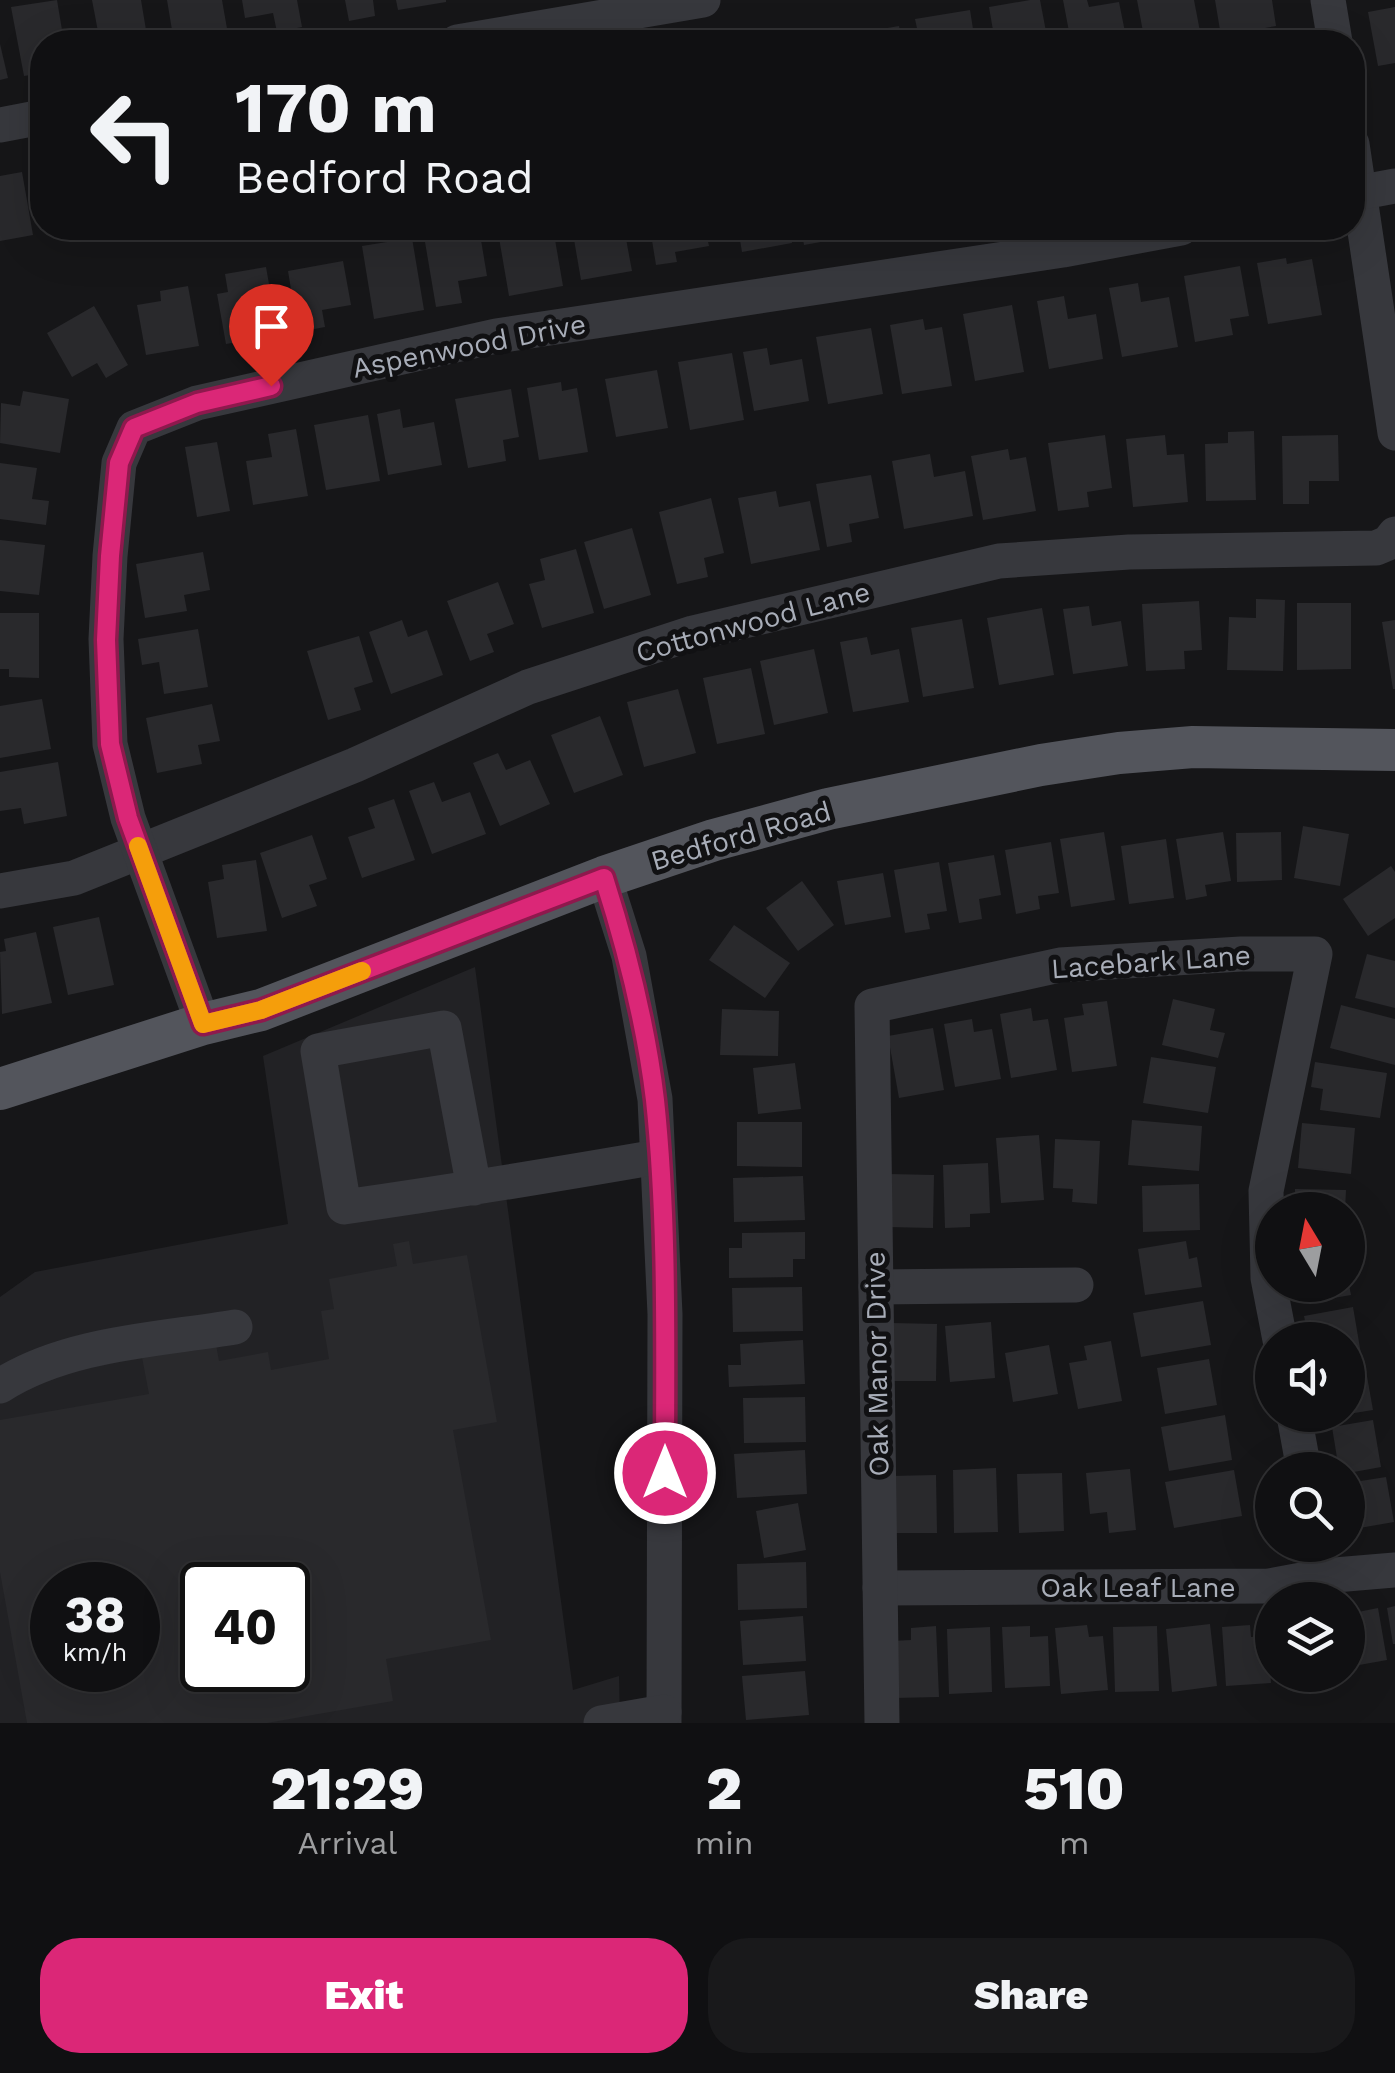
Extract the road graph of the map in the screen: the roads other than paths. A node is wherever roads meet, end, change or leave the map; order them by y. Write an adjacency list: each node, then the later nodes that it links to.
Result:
1 (703, 0): 3 (street)
2 (1328, 0): 4 (street)
3 (527, 30)
4 (1334, 30)
5 (30, 119): 6 (street)
6 (0, 125)
7 (1369, 191): 9 (street)
8 (1117, 240): 12 (street, Aspenwood Drive)
9 (1395, 432)
10 (1395, 534): 12 (street, Cottonwood Lane)
11 (1395, 750): 13 (main road, Bedford Road)
12 (140, 852): 14 (street, Cottonwood Lane); 16 (street, Aspenwood Drive)
13 (604, 878): 16 (main road, Bedford Road); 18 (street)
14 (0, 891)
15 (872, 1006): 21 (street, Oak Manor Drive); 22 (street, Lacebark Lane)
16 (203, 1024): 17 (main road, Bedford Road)
17 (0, 1089)
18 (658, 1157): 19 (street); 29 (street)
19 (474, 1188): 19 (street)
20 (1076, 1285): 21 (street)
21 (876, 1287): 28 (street, Oak Manor Drive)
22 (1277, 1322)
23 (234, 1327): 24 (street)
24 (0, 1386)
25 (1318, 1562): 28 (street, Oak Leaf Lane)
26 (1328, 1562): 27 (street, Oak Leaf Lane)
27 (1395, 1570)
28 (880, 1588): 31 (street, Oak Manor Drive)
29 (664, 1717): 30 (street)
30 (601, 1723)
31 (882, 1723)

